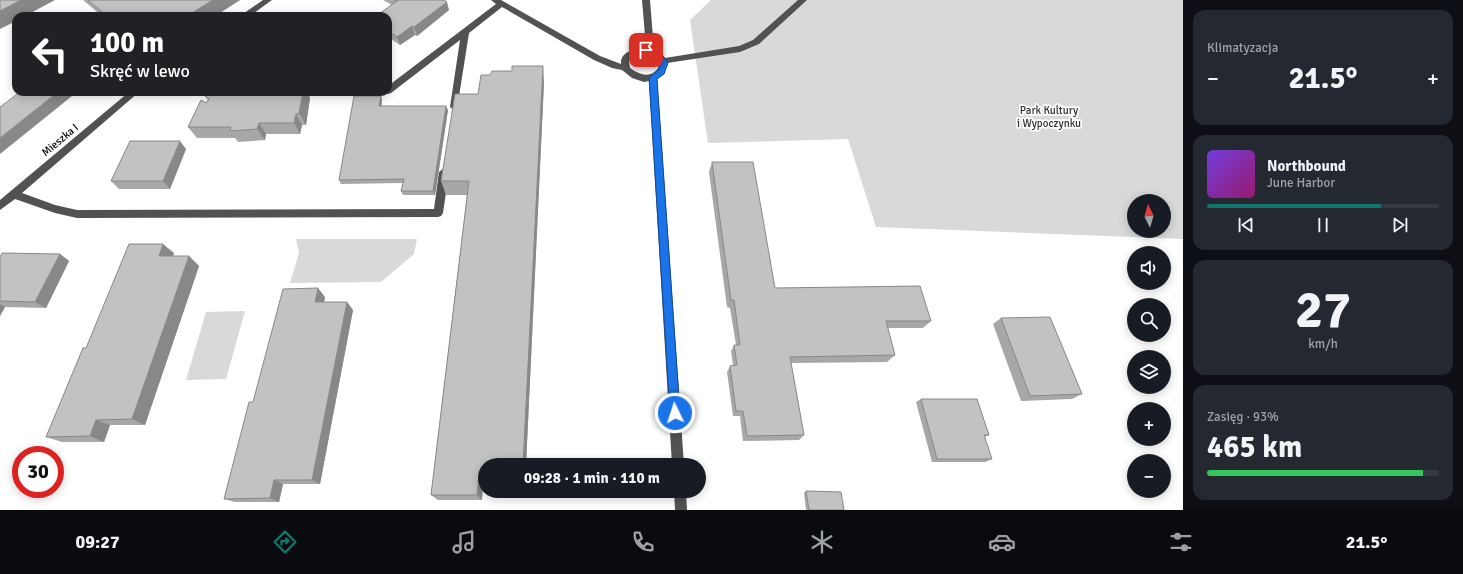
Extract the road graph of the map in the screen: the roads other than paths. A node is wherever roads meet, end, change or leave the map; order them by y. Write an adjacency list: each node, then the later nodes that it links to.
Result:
1 (268, 0): 5 (street)
2 (646, 0): 7 (street)
3 (804, 0): 8 (street)
4 (498, 2): 6 (street); 9 (street)
5 (252, 12)
6 (465, 32): 11 (street); 13 (street)
7 (650, 51): 8 (street); 9 (street)
8 (663, 61): 10 (street)
9 (625, 67): 10 (street)
10 (653, 78): 17 (street)
11 (392, 88)
12 (130, 96): 15 (street, Mieszka I)
13 (452, 120)
14 (446, 158): 15 (street)
15 (14, 194): 16 (street, Mieszka I)
16 (0, 206)
17 (678, 458)
18 (680, 498): 19 (street)
19 (681, 510)

